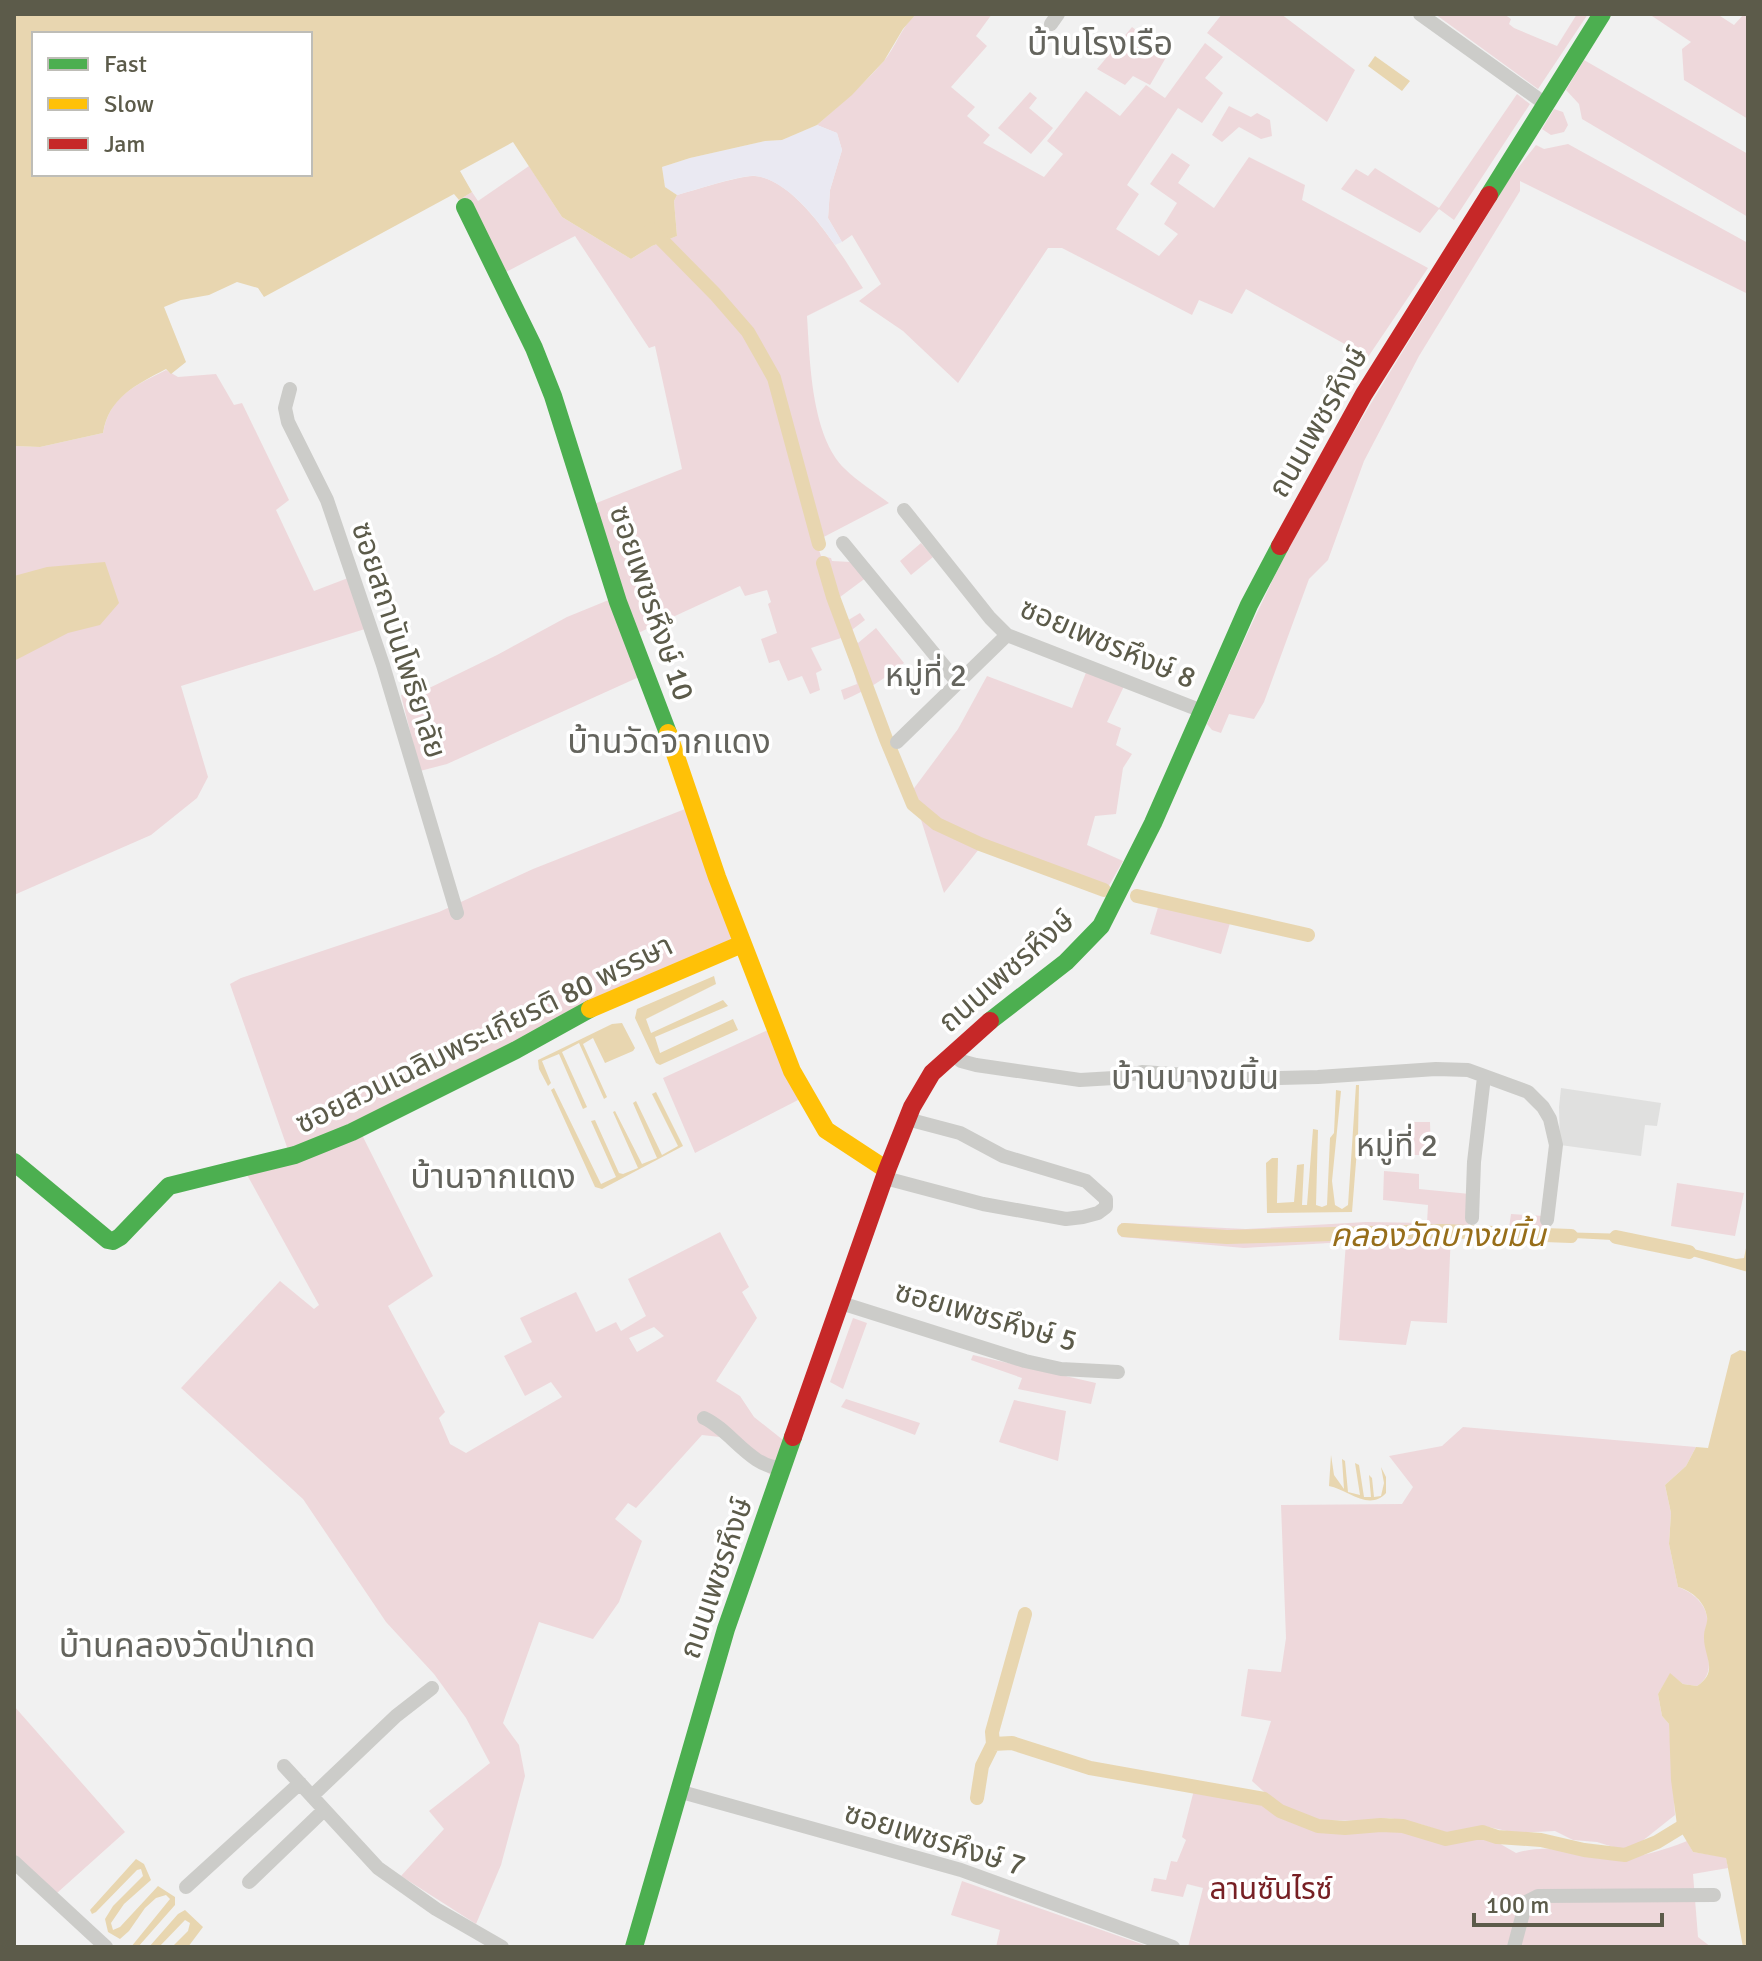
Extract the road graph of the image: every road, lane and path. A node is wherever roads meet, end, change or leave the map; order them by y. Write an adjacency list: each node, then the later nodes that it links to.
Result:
1 (1420, 14): 3 (street)
2 (1602, 14): 3 (main road, ถนนเพชรหึงษ์)
3 (1544, 103): 10 (main road, ถนนเพชรหึงษ์)
4 (465, 207): 13 (main road, ซอยเพชรหึงษ์ 10)
5 (290, 389): 12 (street, ซอยสถาบันโพธิยาลัย)
6 (904, 510): 8 (street, ซอยเพชรหึงษ์ 8)
7 (843, 543): 9 (street)
8 (1007, 635): 9 (street); 10 (street, ซอยเพชรหึงษ์ 8)
9 (958, 683): 11 (street)
10 (1202, 711): 14 (main road, ถนนเพชรหึงษ์)
11 (897, 742)
12 (457, 913)
13 (742, 944): 17 (main road, ซอยสวนเฉลิมพระเกียรติ 80 พรรษา); 18 (main road, ซอยเพชรหึงษ์ 10)
14 (952, 1054): 15 (street); 16 (main road, ถนนเพชรหึงษ์)
15 (1484, 1077): 19 (street); 20 (street)
16 (907, 1119): 18 (main road, ถนนเพชรหึงษ์); 18 (street)
17 (14, 1162)
18 (886, 1174): 21 (main road, ถนนเพชรหึงษ์)
19 (1472, 1218)
20 (1547, 1220)
21 (841, 1303): 22 (street, ซอยเพชรหึงษ์ 5); 24 (main road, ถนนเพชรหึงษ์)
22 (1118, 1372)
23 (704, 1418): 24 (street)
24 (783, 1468): 28 (main road, ถนนเพชรหึงษ์)
25 (432, 1688): 29 (street)
26 (284, 1766): 27 (street)
27 (300, 1783): 29 (street); 33 (street)
28 (678, 1791): 38 (main road, ถนนเพชรหึงษ์); 39 (street, ซอยเพชรหึงษ์ 7)
29 (312, 1796): 30 (street)
30 (324, 1810): 32 (street); 35 (street)
31 (14, 1862): 36 (street)
32 (249, 1882)
33 (186, 1887)
34 (1714, 1895): 40 (street)
35 (484, 1943): 37 (street)
36 (106, 1947)
37 (502, 1947)
38 (634, 1947)
39 (1173, 1947)
40 (1514, 1947)

